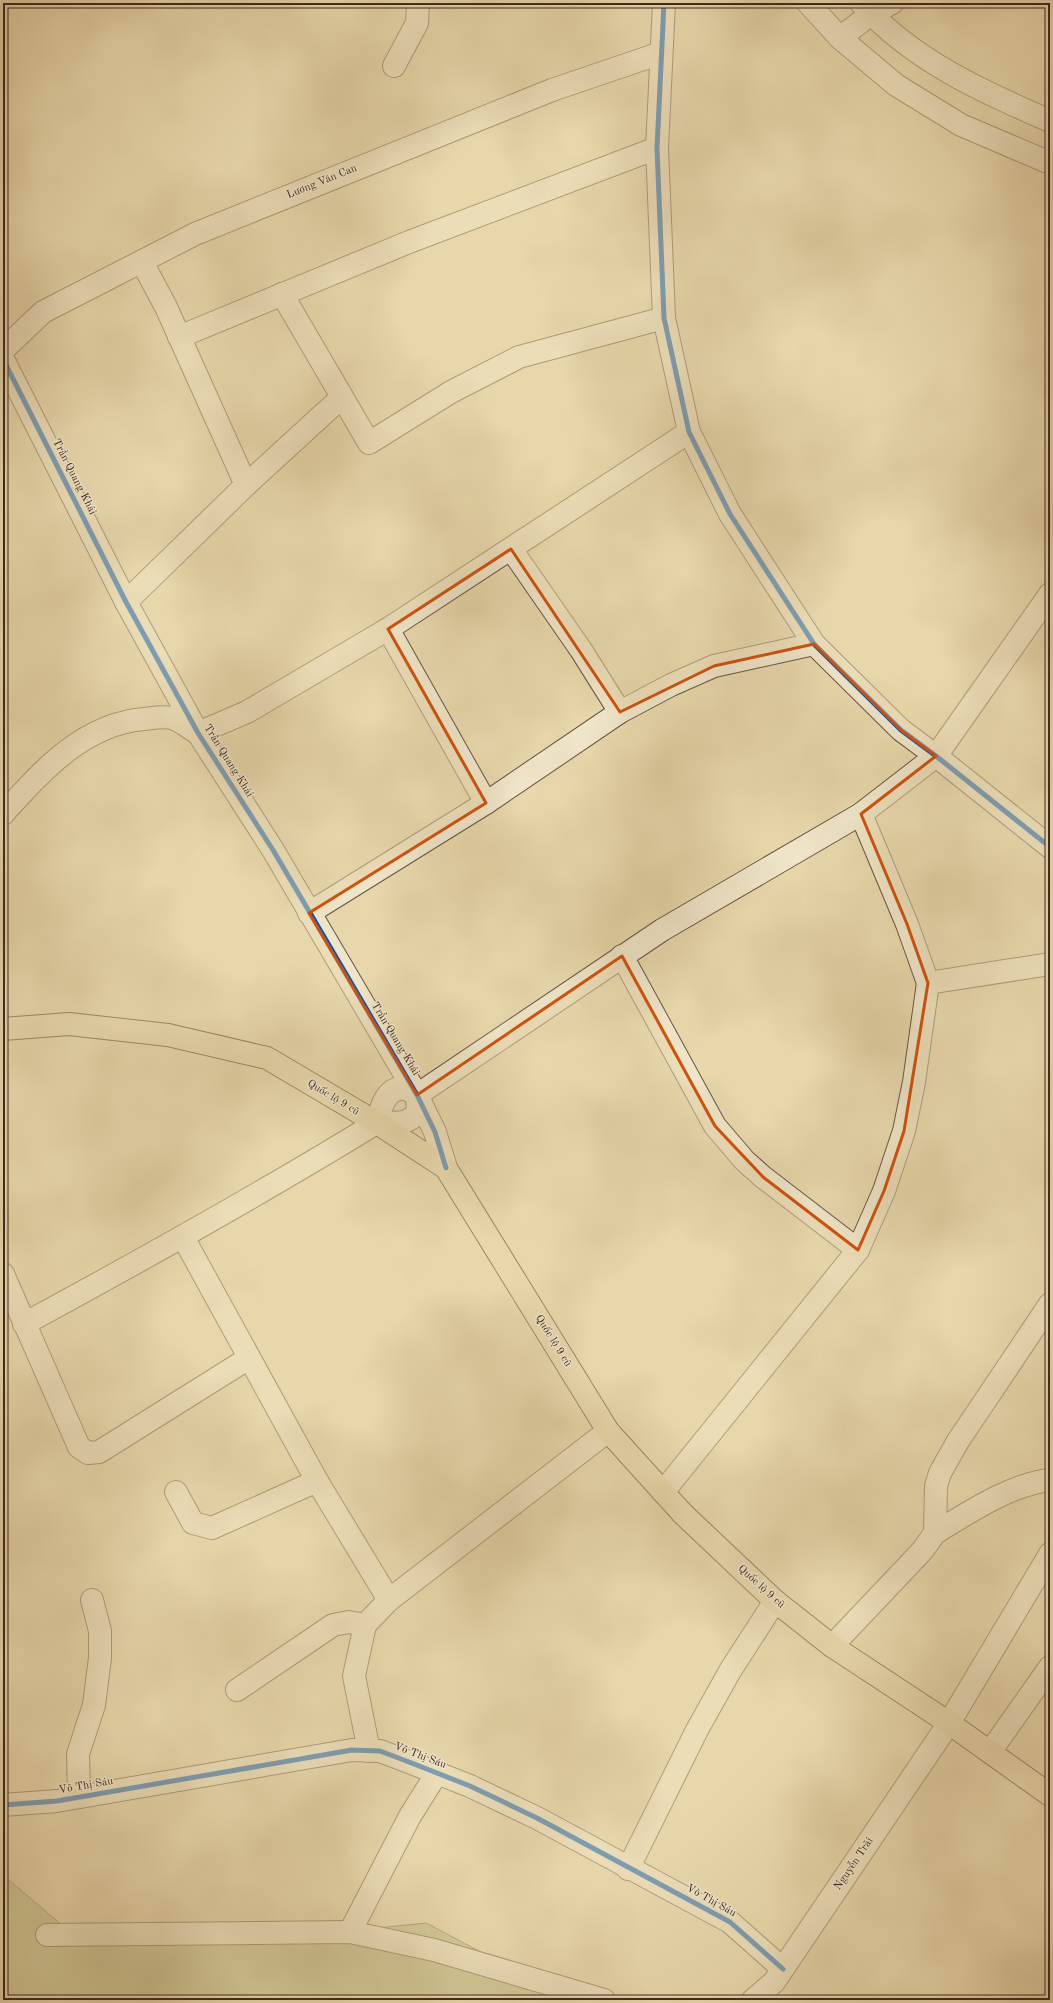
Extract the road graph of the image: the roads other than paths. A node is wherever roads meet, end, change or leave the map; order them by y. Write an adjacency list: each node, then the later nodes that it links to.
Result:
1 (418, 3): 8 (street)
2 (664, 3): 7 (street)
3 (808, 3): 6 (street)
4 (892, 3): 5 (street)
5 (866, 8): 6 (street); 9 (street)
6 (840, 38): 11 (street)
7 (661, 53): 10 (street); 12 (street, Lương Văn Can)
8 (394, 66)
9 (1050, 121)
10 (657, 148): 13 (street); 14 (street)
11 (1050, 163)
12 (142, 262): 15 (street); 16 (street, Lương Văn Can)
13 (282, 294): 15 (street); 18 (street)
14 (664, 318): 18 (street); 19 (street)
15 (179, 337): 20 (street)
16 (3, 350)
17 (3, 358): 23 (street, Trần Quang Khải)
18 (342, 397): 20 (street)
19 (689, 432): 21 (street); 25 (street)
20 (246, 485): 23 (street)
21 (511, 549): 24 (street); 26 (street)
22 (1050, 594): 28 (street)
23 (126, 602): 27 (street, Trần Quang Khải)
24 (388, 629): 27 (street); 29 (street)
25 (814, 644): 26 (street); 28 (street)
26 (620, 712): 29 (street)
27 (198, 733): 30 (street); 33 (street, Trần Quang Khải)
28 (936, 756): 31 (street); 32 (street)
29 (486, 803): 33 (street)
30 (3, 814)
31 (861, 814): 34 (street); 36 (street)
32 (1050, 846)
33 (309, 913): 38 (street, Trần Quang Khải)
34 (622, 956): 38 (street); 42 (street)
35 (1050, 964): 36 (street)
36 (928, 983): 42 (street)
37 (3, 1029): 39 (main road, Quốc lộ 9 cũ)
38 (417, 1095): 39 (street); 40 (street, Trần Quang Khải)
39 (377, 1123): 40 (main road, Quốc lộ 9 cũ); 41 (street)
40 (446, 1168): 47 (main road, Quốc lộ 9 cũ)
41 (183, 1237): 45 (street); 46 (street)
42 (858, 1250): 51 (street)
43 (3, 1274): 45 (street)
44 (1050, 1304): 52 (street)
45 (24, 1324): 46 (street)
46 (249, 1358): 49 (street)
47 (608, 1431): 51 (main road, Quốc lộ 9 cũ); 55 (street)
48 (1050, 1480): 52 (street)
49 (317, 1481): 50 (street); 55 (street)
50 (176, 1492)
51 (663, 1492): 56 (main road, Quốc lộ 9 cũ)
52 (936, 1533): 58 (street)
53 (1050, 1554): 61 (street, Nguyễn Trãi)
54 (92, 1600): 66 (street)
55 (389, 1600): 57 (street)
56 (775, 1601): 58 (main road, Quốc lộ 9 cũ); 68 (street)
57 (364, 1625): 60 (street); 62 (street)
58 (832, 1646): 61 (main road, Quốc lộ 9 cũ)
59 (1050, 1667): 63 (street)
60 (237, 1690)
61 (949, 1723): 63 (main road, Quốc lộ 9 cũ); 71 (street, Nguyễn Trãi)
62 (369, 1751): 64 (street, Võ Thị Sáu); 66 (street, Võ Thị Sáu)
63 (990, 1752): 65 (main road, Quốc lộ 9 cũ)
64 (437, 1773): 68 (street, Võ Thị Sáu); 69 (street)
65 (1050, 1795)
66 (79, 1797): 67 (street, Võ Thị Sáu)
67 (3, 1805)
68 (628, 1868): 71 (street, Võ Thị Sáu)
69 (350, 1932): 70 (street); 72 (street)
70 (47, 1935)
71 (783, 1969): 73 (street, Nguyễn Trãi)
72 (604, 2000)
73 (753, 2000)

